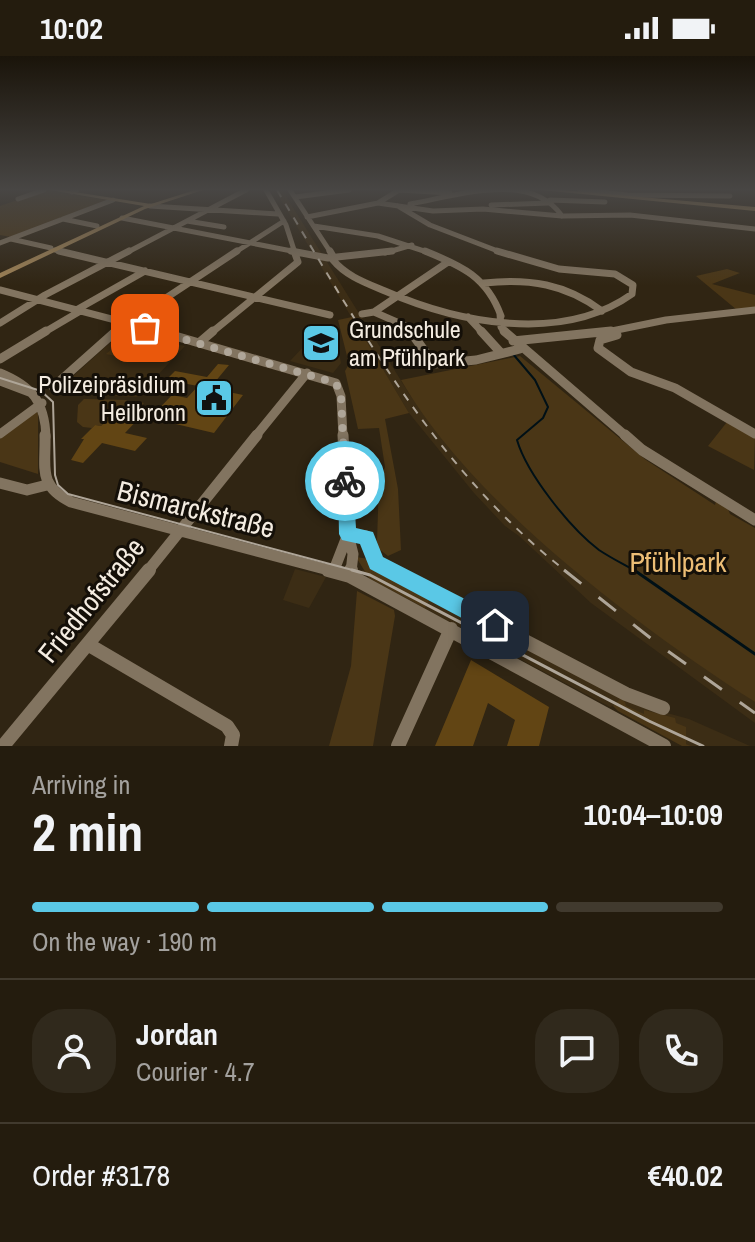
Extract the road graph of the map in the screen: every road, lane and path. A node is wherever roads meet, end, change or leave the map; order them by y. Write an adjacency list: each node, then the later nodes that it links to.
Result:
1 (55, 222): 19 (street)
2 (79, 222): 13 (street)
3 (107, 222): 13 (main road)
4 (109, 222): 23 (main road)
5 (151, 222): 15 (street)
6 (184, 222): 15 (street)
7 (194, 222): 17 (street)
8 (282, 222): 20 (street)
9 (284, 222): 24 (street)
10 (311, 222): 14 (street)
11 (424, 222): 38 (street)
12 (694, 222): 16 (street)
13 (97, 226): 23 (main road)
14 (314, 226): 22 (street); 25 (street)
15 (174, 227): 17 (street); 26 (street)
16 (755, 229)
17 (211, 235): 20 (street)
18 (0, 237): 19 (street)
19 (11, 239): 21 (street); 23 (street)
20 (248, 242): 24 (street); 30 (street)
21 (0, 243)
22 (412, 245): 25 (street); 27 (street)
23 (53, 249): 26 (street); 29 (main road)
24 (293, 252): 25 (street); 34 (street)
25 (333, 258): 33 (street)
26 (108, 262): 28 (street); 35 (street)
27 (448, 262): 31 (street); 33 (street)
28 (145, 271): 30 (street); 36 (street)
29 (0, 274)
30 (189, 281): 34 (street); 44 (street)
31 (484, 283): 38 (street); 43 (street)
32 (0, 288): 35 (street)
33 (398, 296): 39 (street); 42 (street)
34 (256, 297): 41 (street); 47 (street)
35 (37, 298): 36 (street); 45 (street)
36 (80, 310): 44 (street); 50 (street)
37 (755, 310): 46 (street)
38 (602, 311): 43 (street)
39 (374, 312): 40 (street); 49 (street)
40 (362, 314)
41 (330, 315)
42 (468, 317): 43 (street); 49 (street)
43 (502, 320): 48 (street)
44 (126, 322): 47 (street); 54 (street)
45 (0, 323)
46 (629, 326): 48 (street); 58 (street)
47 (199, 343): 52 (street)
48 (516, 345): 49 (street); 61 (street)
49 (501, 353)
50 (0, 359)
51 (0, 373): 55 (street)
52 (307, 373): 62 (street, Friedhofstraße); 63 (street)
53 (0, 381): 55 (street)
54 (53, 387)
55 (32, 393): 56 (street)
56 (42, 403): 57 (street); 59 (street)
57 (0, 434)
58 (755, 434)
59 (46, 480): 60 (street); 62 (street, Bismarckstraße)
60 (0, 483)
61 (755, 520)
62 (181, 530): 64 (street, Bismarckstraße); 66 (street, Friedhofstraße)
63 (348, 534): 64 (street); 67 (street)
64 (341, 572): 65 (street, Bismarckstraße)
65 (451, 629): 70 (street); 71 (street, Bismarckstraße)
66 (89, 645): 68 (street, Friedhofstraße); 69 (street)
67 (663, 708)
68 (3, 746)
69 (231, 746)
70 (398, 746)
71 (664, 746)

